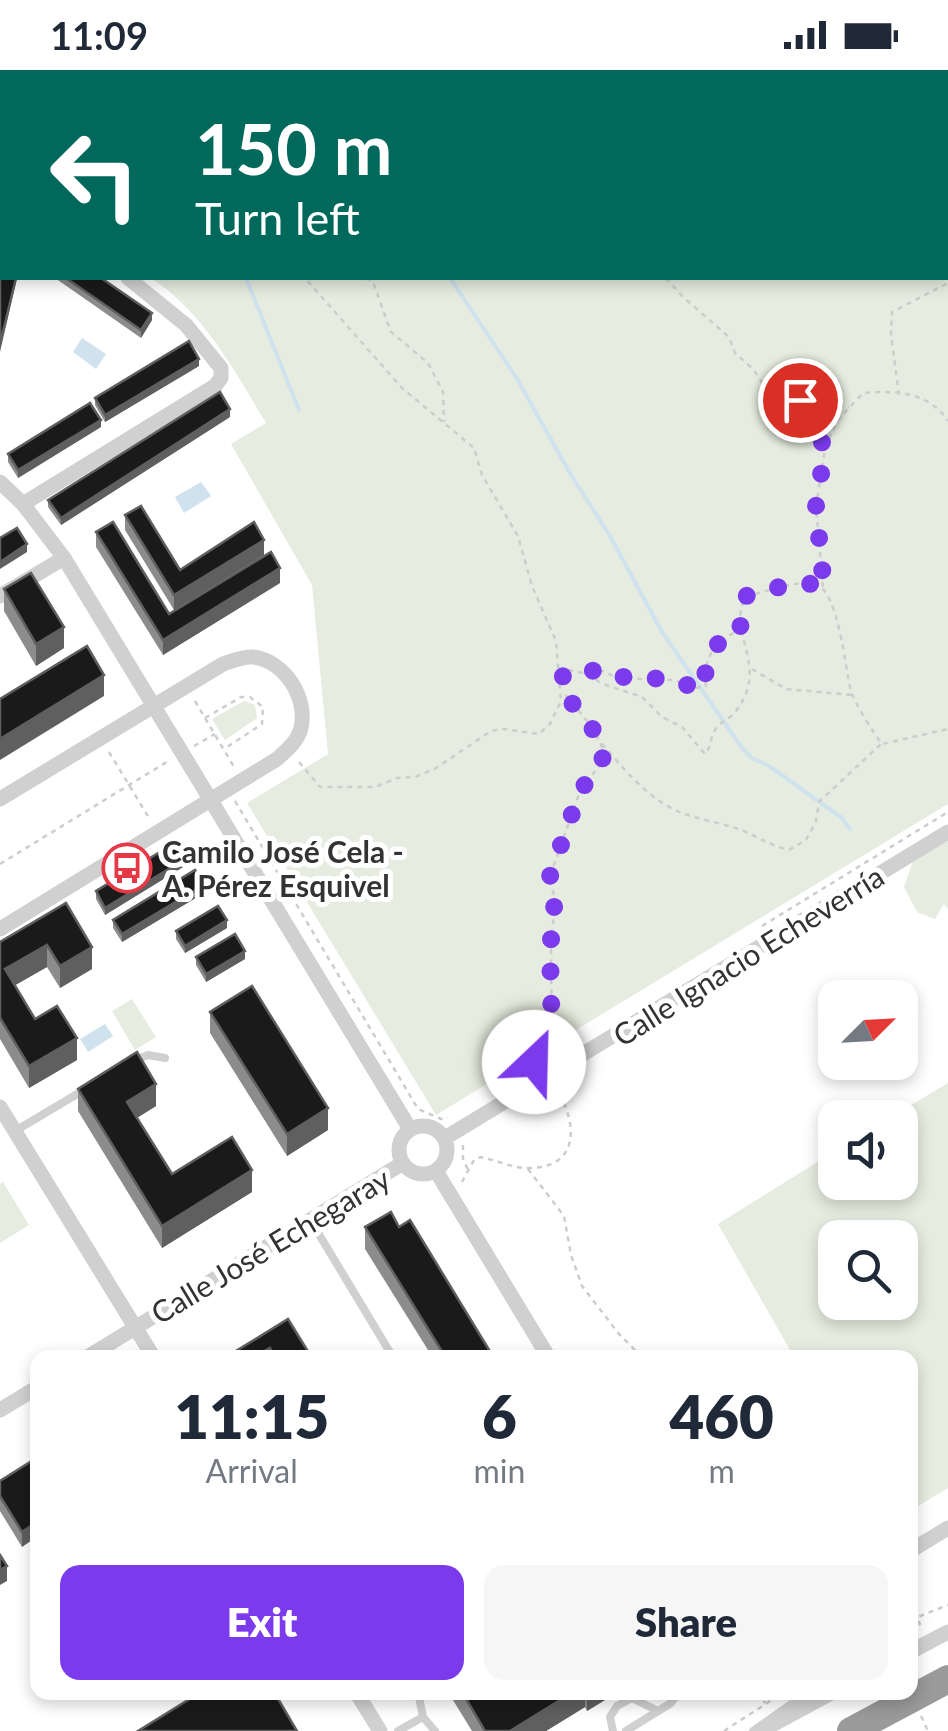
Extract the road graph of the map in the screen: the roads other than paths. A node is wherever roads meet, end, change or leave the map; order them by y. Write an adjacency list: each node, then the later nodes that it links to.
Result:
1 (130, 280): 3 (street)
2 (0, 482): 3 (street)
3 (23, 504): 4 (street)
4 (64, 558): 5 (street); 6 (street)
5 (0, 596)
6 (153, 706): 7 (street); 8 (street); 8 (street)
7 (0, 799)
8 (210, 801): 10 (street); 15 (street)
9 (948, 832): 17 (street, Calle Ignacio Echeverría)
10 (0, 929)
11 (165, 1058): 12 (lane)
12 (128, 1064)
13 (96, 1083): 16 (lane)
14 (0, 1107): 16 (street)
15 (410, 1129): 17 (street); 18 (street)
16 (15, 1131): 21 (street)
17 (445, 1138): 19 (street)
18 (403, 1163): 19 (street); 20 (street, Calle José Echegaray)
19 (436, 1170): 25 (street)
20 (311, 1221): 21 (street, Calle José Echegaray); 24 (lane)
21 (136, 1326): 22 (street, Calle José Echegaray); 23 (street)
22 (98, 1350)
23 (150, 1350)
24 (389, 1350)
25 (544, 1350)
26 (30, 1392): 27 (street)
27 (0, 1410)
28 (948, 1528): 29 (street)
29 (918, 1546)
30 (948, 1632): 31 (street)
31 (918, 1648)
32 (948, 1679): 33 (highway)
33 (918, 1695)
34 (361, 1700): 44 (street)
35 (420, 1700): 43 (lane)
36 (628, 1700): 47 (lane)
37 (636, 1700): 42 (lane)
38 (671, 1700): 42 (lane)
39 (797, 1700): 49 (lane)
40 (819, 1700): 50 (street)
41 (909, 1700): 51 (highway)
42 (658, 1711): 48 (lane)
43 (423, 1717): 45 (lane); 46 (lane)
44 (380, 1731)
45 (398, 1731)
46 (435, 1731)
47 (613, 1731)
48 (626, 1731)
49 (752, 1731)
50 (761, 1731)
51 (851, 1731)

